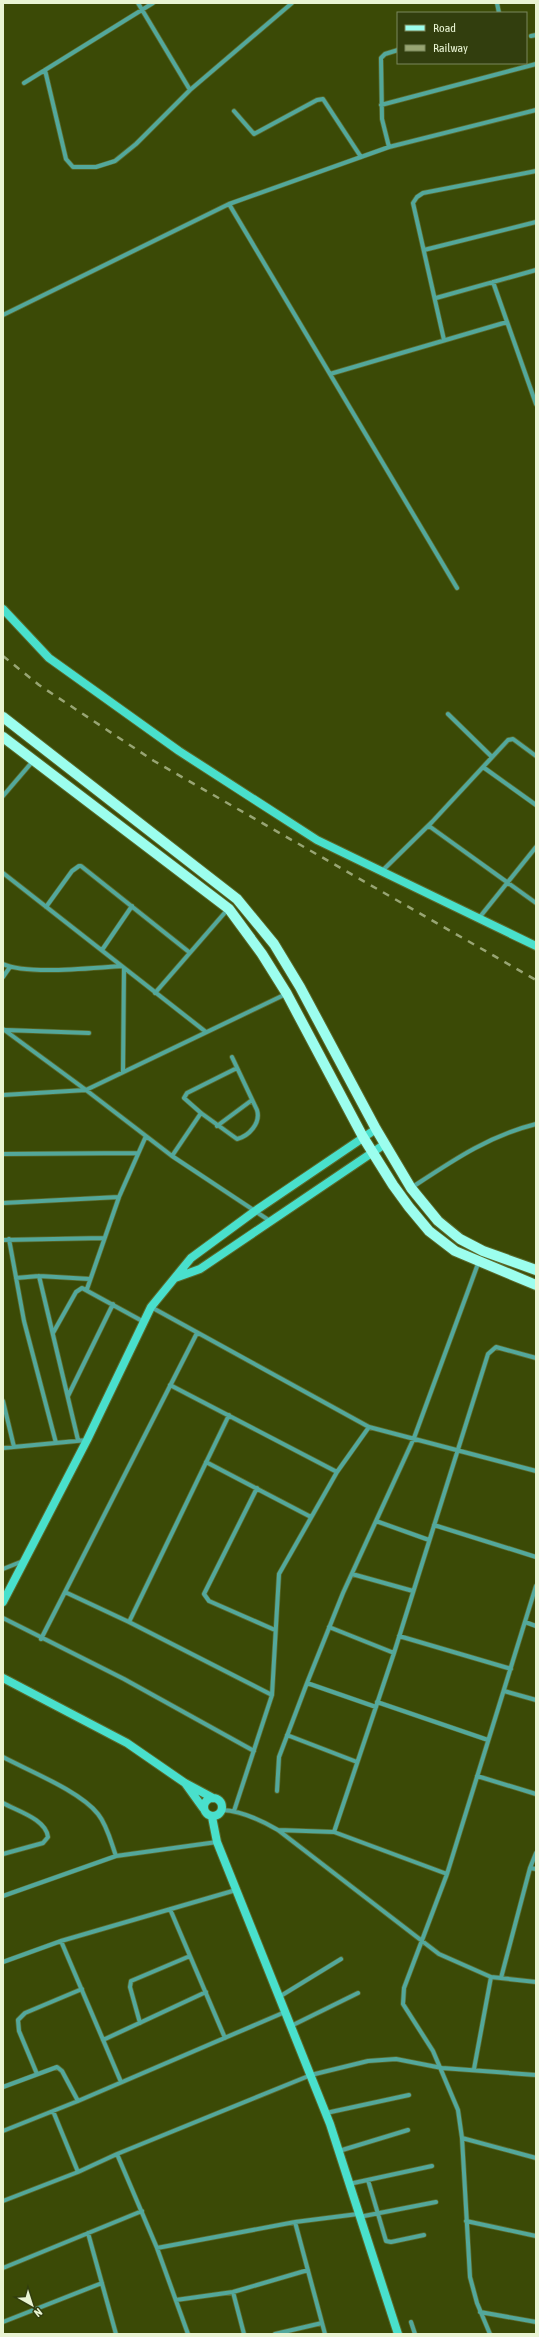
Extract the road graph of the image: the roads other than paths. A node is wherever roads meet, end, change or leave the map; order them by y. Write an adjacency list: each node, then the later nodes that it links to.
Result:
1 (138, 3): 4 (street)
2 (153, 3): 4 (street)
3 (292, 3): 9 (street)
4 (142, 10): 7 (street); 9 (street)
5 (397, 50): 10 (street)
6 (536, 64): 10 (street)
7 (45, 70): 8 (street); 9 (street)
8 (24, 83)
9 (190, 90)
10 (381, 105): 13 (street)
11 (536, 110): 13 (street)
12 (234, 111): 14 (street)
13 (389, 147): 14 (street)
14 (361, 158): 16 (street)
15 (536, 171): 18 (street)
16 (229, 204): 22 (street); 25 (street)
17 (536, 222): 18 (street)
18 (424, 250): 21 (street)
19 (536, 270): 20 (street)
20 (493, 282): 21 (street); 23 (street)
21 (436, 298): 24 (street)
22 (3, 315)
23 (507, 322): 24 (street); 26 (street)
24 (444, 340): 25 (street)
25 (330, 374): 27 (street)
26 (536, 404)
27 (457, 588)
28 (3, 609): 40 (street)
29 (448, 714): 33 (street)
30 (3, 717): 69 (main road)
31 (3, 737): 34 (main road)
32 (536, 756): 33 (street)
33 (492, 757): 35 (street)
34 (34, 760): 36 (street); 46 (main road)
35 (483, 767): 37 (street); 38 (street)
36 (3, 796)
37 (536, 805)
38 (429, 826): 40 (street); 42 (street)
39 (536, 847): 42 (street)
40 (382, 871): 47 (street)
41 (3, 873): 45 (street)
42 (509, 882): 43 (street); 47 (street)
43 (536, 903)
44 (132, 906): 45 (street); 49 (street); 50 (street)
45 (46, 907): 49 (street)
46 (228, 909): 50 (street); 56 (main road)
47 (480, 918): 48 (street)
48 (536, 946)
49 (102, 950): 53 (street)
50 (189, 952): 55 (street)
51 (3, 964): 52 (street)
52 (10, 967): 53 (street); 54 (street)
53 (123, 967): 55 (street); 62 (street)
54 (3, 977)
55 (155, 993): 59 (street)
56 (287, 994): 59 (street); 71 (main road)
57 (4, 1030): 58 (street); 63 (street)
58 (89, 1032)
59 (206, 1032): 62 (street)
60 (232, 1058): 61 (street)
61 (237, 1068): 65 (street); 66 (street)
62 (123, 1072): 63 (street)
63 (86, 1090): 64 (street); 70 (street)
64 (3, 1095)
65 (252, 1100): 68 (street); 68 (street)
66 (201, 1113): 68 (street); 76 (street)
67 (536, 1124): 77 (street)
68 (217, 1126)
69 (376, 1129): 71 (street); 72 (main road)
70 (146, 1136): 73 (street); 76 (street)
71 (363, 1137): 74 (main road); 80 (street)
72 (385, 1144): 74 (street); 77 (main road)
73 (138, 1152): 75 (street); 78 (street)
74 (372, 1152): 81 (street); 86 (main road)
75 (3, 1154)
76 (172, 1156): 80 (street)
77 (411, 1188): 85 (main road)
78 (120, 1197): 79 (street); 82 (street)
79 (3, 1203)
80 (255, 1211): 81 (street); 90 (street)
81 (270, 1221): 90 (street)
82 (104, 1238): 84 (street); 91 (street)
83 (3, 1240): 84 (street)
84 (9, 1240): 89 (street)
85 (483, 1251): 86 (street); 87 (main road)
86 (479, 1262): 92 (main road); 105 (street)
87 (536, 1270)
88 (39, 1276): 89 (street); 91 (street); 97 (street)
89 (16, 1278): 107 (street)
90 (174, 1278): 95 (street)
91 (90, 1279): 93 (street)
92 (536, 1284)
93 (87, 1289): 94 (street); 97 (street)
94 (113, 1304): 96 (street); 101 (street)
95 (151, 1308): 96 (street); 98 (street)
96 (144, 1322): 106 (street)
97 (53, 1333): 101 (street)
98 (198, 1333): 100 (street); 104 (street)
99 (536, 1358): 110 (street)
100 (170, 1385): 103 (street); 125 (street)
101 (68, 1396): 106 (street)
102 (3, 1401): 108 (street)
103 (229, 1416): 111 (street); 113 (street)
104 (369, 1427): 105 (street); 113 (street)
105 (414, 1438): 110 (street); 116 (street)
106 (83, 1440): 107 (street); 120 (street)
107 (56, 1443): 108 (street)
108 (14, 1447): 109 (street)
109 (3, 1448)
110 (458, 1449): 112 (street); 117 (street)
111 (206, 1462): 114 (street); 128 (street)
112 (536, 1471)
113 (337, 1472): 115 (street)
114 (257, 1488): 115 (street); 132 (street)
115 (311, 1517): 132 (street)
116 (376, 1521): 118 (street); 122 (street)
117 (434, 1525): 118 (street); 119 (street)
118 (429, 1540): 124 (street)
119 (536, 1557)
120 (25, 1560): 121 (street); 126 (street)
121 (3, 1568)
122 (352, 1574): 124 (street); 131 (street)
123 (536, 1586): 129 (street)
124 (413, 1591): 133 (street)
125 (65, 1592): 128 (street); 134 (street)
126 (3, 1602)
127 (3, 1618): 134 (street)
128 (129, 1622): 140 (street)
129 (525, 1622): 130 (street); 136 (street)
130 (536, 1626)
131 (329, 1627): 135 (street); 138 (street)
132 (275, 1630): 140 (street)
133 (399, 1636): 135 (street); 136 (street)
134 (41, 1639): 145 (street)
135 (394, 1653): 142 (street)
136 (511, 1668): 139 (street)
137 (3, 1678): 149 (street)
138 (307, 1683): 142 (street); 143 (street)
139 (504, 1691): 141 (street); 144 (street)
140 (272, 1696): 145 (street)
141 (536, 1700)
142 (377, 1705): 144 (street); 147 (street)
143 (287, 1735): 147 (street); 150 (street)
144 (488, 1740): 148 (street)
145 (254, 1752): 156 (street)
146 (3, 1757): 163 (street)
147 (358, 1762): 159 (street)
148 (477, 1776): 151 (street); 166 (street)
149 (185, 1783): 152 (street); 154 (street)
150 (277, 1791)
151 (536, 1794)
152 (213, 1798): 154 (street); 155 (street)
153 (3, 1804): 162 (street)
154 (203, 1808): 157 (street)
155 (222, 1810): 156 (street); 157 (street)
156 (234, 1811): 158 (street)
157 (212, 1817): 160 (street)
158 (278, 1830): 159 (street); 171 (street)
159 (334, 1832): 166 (street)
160 (217, 1842): 163 (street); 167 (street)
161 (536, 1853): 164 (street)
162 (3, 1854)
163 (116, 1856): 168 (street)
164 (530, 1868): 165 (street); 176 (street)
165 (536, 1870)
166 (448, 1874): 171 (street)
167 (236, 1889): 169 (street); 181 (street)
168 (3, 1896)
169 (170, 1909): 170 (street); 172 (street)
170 (61, 1941): 174 (street); 178 (street)
171 (421, 1942): 175 (street); 187 (street)
172 (190, 1956): 179 (street); 183 (street)
173 (341, 1959): 181 (street)
174 (3, 1962)
175 (491, 1977): 176 (street); 188 (street)
176 (501, 1978): 177 (street)
177 (536, 1982)
178 (82, 1989): 186 (street); 189 (street)
179 (206, 1992): 183 (street); 185 (street)
180 (358, 1993): 184 (street)
181 (279, 1997): 182 (street)
182 (285, 2012): 184 (street); 185 (street)
183 (140, 2023): 186 (street)
184 (291, 2026): 191 (street)
185 (225, 2038): 192 (street)
186 (103, 2040): 192 (street)
187 (442, 2068): 188 (street); 191 (street); 200 (street)
188 (474, 2069): 190 (street)
189 (37, 2074): 193 (street); 195 (street)
190 (536, 2075)
191 (311, 2076): 197 (street); 202 (street)
192 (121, 2082): 195 (street)
193 (3, 2087)
194 (409, 2095): 197 (street)
195 (78, 2101): 196 (street)
196 (53, 2111): 199 (street); 205 (street)
197 (326, 2113): 201 (street)
198 (408, 2130): 201 (street)
199 (3, 2131)
200 (462, 2138): 203 (street); 213 (street)
201 (339, 2151): 207 (street)
202 (117, 2154): 205 (street); 210 (street)
203 (536, 2158)
204 (432, 2166): 206 (street)
205 (78, 2172): 208 (street)
206 (368, 2180): 207 (street); 211 (street)
207 (349, 2184): 212 (street)
208 (3, 2201)
209 (436, 2202): 211 (street)
210 (142, 2211): 215 (street); 218 (street)
211 (377, 2214): 212 (street); 216 (street)
212 (358, 2215): 214 (street); 234 (street)
213 (466, 2221): 217 (street); 224 (street)
214 (295, 2222): 218 (street); 220 (street)
215 (88, 2233): 219 (street); 221 (street)
216 (424, 2235)
217 (536, 2236)
218 (157, 2248): 223 (street)
219 (3, 2268)
220 (308, 2270): 222 (street); 228 (street)
221 (102, 2283): 225 (street); 229 (street)
222 (233, 2292): 223 (street); 231 (street)
223 (176, 2300): 230 (street)
224 (480, 2312): 227 (street); 236 (street)
225 (3, 2322)
226 (411, 2322): 235 (street)
227 (536, 2322)
228 (322, 2324): 232 (street); 233 (street)
229 (116, 2334)
230 (188, 2334)
231 (244, 2334)
232 (275, 2334)
233 (325, 2334)
234 (398, 2334)
235 (415, 2334)
236 (490, 2334)

